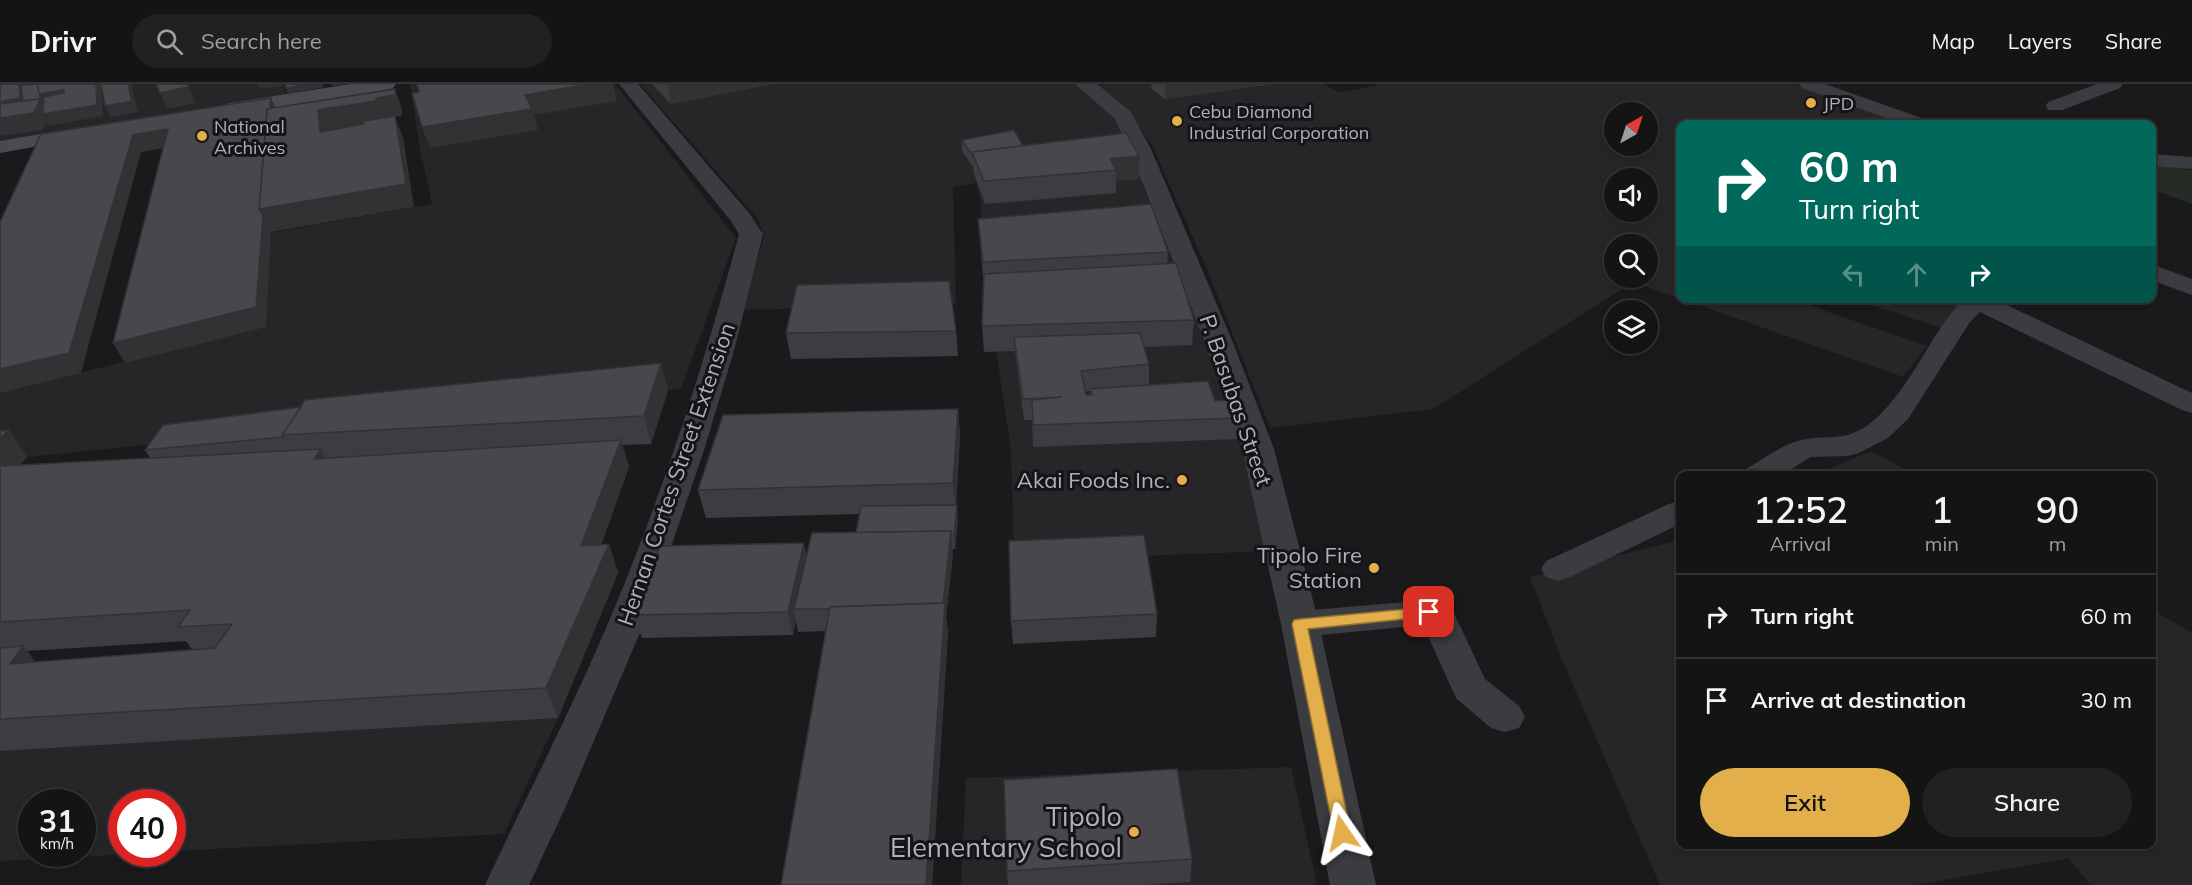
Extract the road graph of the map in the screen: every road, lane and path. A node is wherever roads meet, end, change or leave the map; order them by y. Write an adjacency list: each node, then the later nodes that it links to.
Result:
1 (386, 84): 6 (main road)
2 (628, 84): 24 (street, Hernan Cortes Street Extension)
3 (1085, 84): 22 (street, P. Basubas Street)
4 (1808, 84): 9 (street)
5 (2114, 84): 7 (street)
6 (329, 88): 8 (main road)
7 (2055, 106)
8 (212, 112)
9 (1909, 120)
10 (101, 130): 11 (main road)
11 (0, 147)
12 (2160, 161): 13 (street)
13 (2192, 163)
14 (2156, 272): 15 (street)
15 (2192, 288)
16 (1975, 303): 19 (street)
17 (1984, 303): 18 (street)
18 (2192, 404)
19 (1765, 471)
20 (1676, 513): 21 (street)
21 (1558, 569)
22 (1300, 624): 23 (street); 25 (street, P. Basubas Street)
23 (1505, 717)
24 (507, 885)
25 (1353, 885)

